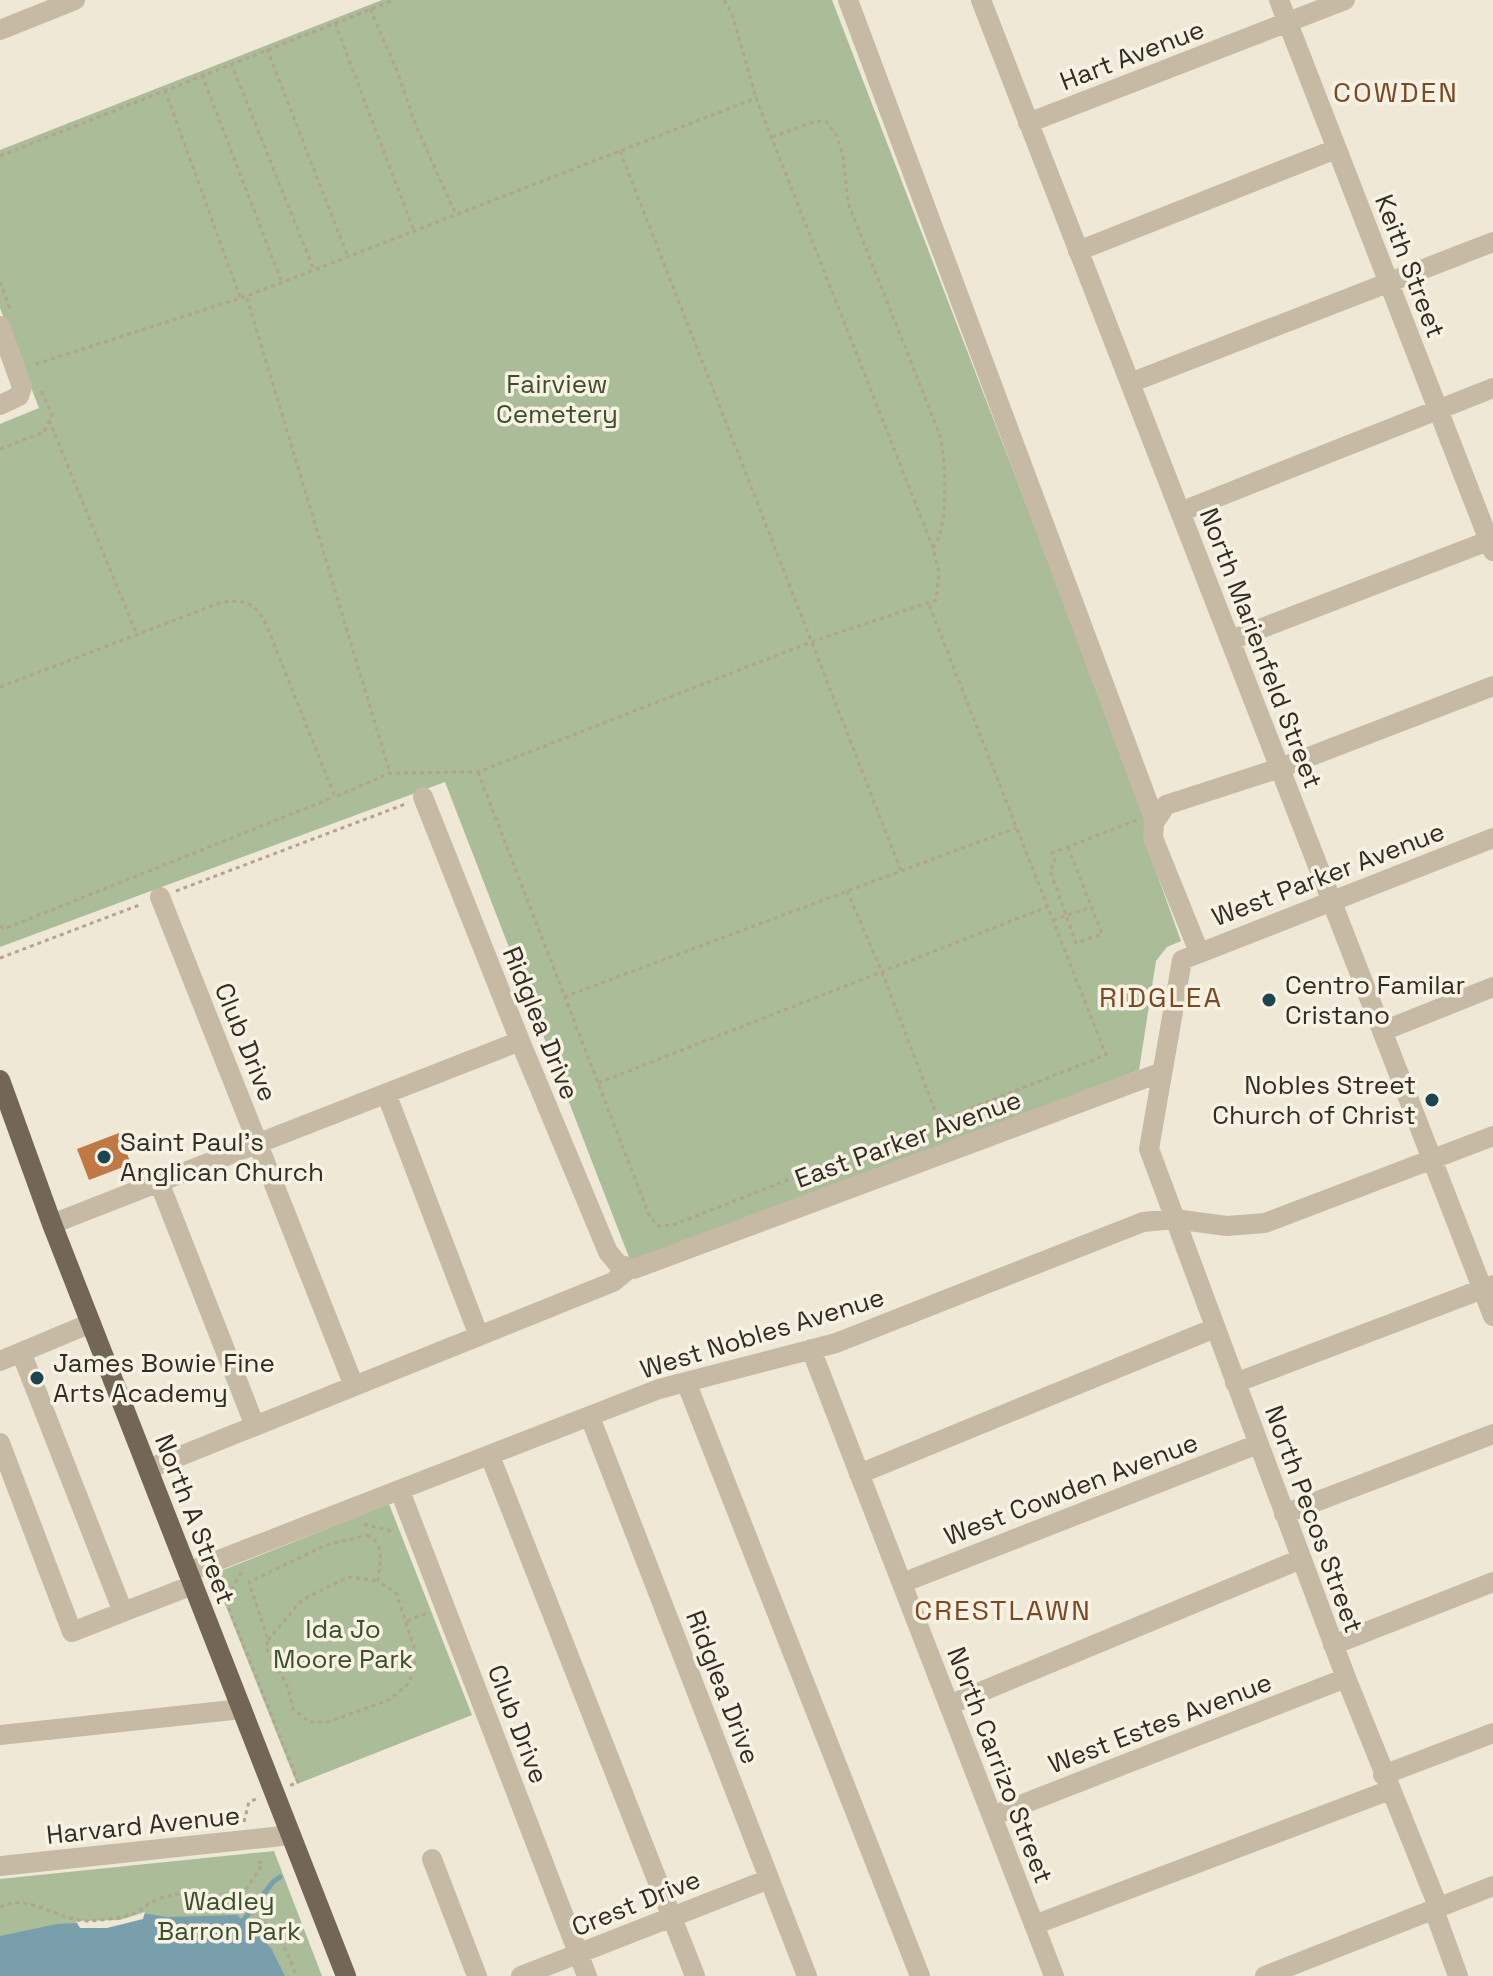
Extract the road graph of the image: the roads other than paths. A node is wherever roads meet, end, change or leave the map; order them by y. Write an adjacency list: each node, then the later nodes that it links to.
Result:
1 (75, 0): 7 (street)
2 (848, 0): 24 (street)
3 (981, 0): 8 (street, North Marienfeld Street)
4 (1279, 0): 6 (street, Keith Street)
5 (1345, 0): 6 (street, Hart Avenue)
6 (1287, 23): 8 (street, Hart Avenue); 9 (street, Keith Street)
7 (0, 30)
8 (1028, 123): 11 (street, North Marienfeld Street)
9 (1336, 149): 11 (street); 12 (street, Keith Street)
10 (1493, 242): 12 (street)
11 (1078, 251): 14 (street, North Marienfeld Street)
12 (1388, 282): 14 (street); 17 (street, Keith Street)
13 (0, 326): 16 (street)
14 (1130, 383): 18 (street, North Marienfeld Street)
15 (1493, 388): 17 (street)
16 (0, 405)
17 (1438, 409): 18 (street); 19 (street, Keith Street)
18 (1180, 512): 20 (street, North Marienfeld Street)
19 (1492, 543): 20 (street)
20 (1231, 640): 22 (street, North Marienfeld Street)
21 (1493, 686): 22 (street)
22 (1280, 768): 24 (street); 27 (street, North Marienfeld Street)
23 (423, 797): 31 (street, Ridglea Drive)
24 (1148, 820): 28 (street)
25 (1493, 838): 27 (street, West Parker Avenue)
26 (160, 897): 36 (street, Club Drive)
27 (1332, 901): 28 (street, West Parker Avenue); 30 (street, North Marienfeld Street)
28 (1191, 956): 32 (street)
29 (1493, 987): 30 (street)
30 (1383, 1031): 37 (street, North Marienfeld Street)
31 (520, 1041): 34 (street); 41 (street, Ridglea Drive)
32 (1162, 1072): 39 (street, North Pecos Street); 41 (street, East Parker Avenue)
33 (0, 1080): 40 (main road, North A Street)
34 (386, 1093): 36 (street); 46 (street)
35 (1493, 1136): 37 (street, West Nobles Avenue)
36 (258, 1143): 38 (street); 52 (street, Club Drive)
37 (1432, 1160): 39 (street, West Nobles Avenue); 42 (street, North Marienfeld Street)
38 (159, 1182): 40 (street); 54 (street)
39 (1174, 1219): 45 (street, North Pecos Street); 47 (street, West Nobles Avenue)
40 (52, 1224): 44 (main road, North A Street)
41 (622, 1265): 46 (street)
42 (1488, 1287): 43 (street, North Marienfeld Street); 51 (street)
43 (1493, 1316)
44 (91, 1323): 48 (street); 59 (main road, North A Street)
45 (1215, 1328): 51 (street, North Pecos Street); 60 (street)
46 (479, 1336): 52 (street)
47 (811, 1349): 50 (street, West Nobles Avenue); 60 (street, North Carrizo Street)
48 (21, 1352): 49 (street); 67 (street)
49 (0, 1361)
50 (686, 1382): 53 (street, West Nobles Avenue); 91 (street)
51 (1235, 1383): 57 (street, North Pecos Street)
52 (354, 1386): 54 (street)
53 (590, 1417): 58 (street, West Nobles Avenue); 79 (street, Ridglea Drive)
54 (255, 1426): 59 (street)
55 (1493, 1434): 62 (street)
56 (0, 1443): 67 (street, West Nobles Avenue)
57 (1258, 1444): 62 (street, North Pecos Street); 66 (street, West Cowden Avenue)
58 (490, 1456): 61 (street, West Nobles Avenue); 82 (street)
59 (148, 1469): 64 (main road, North A Street)
60 (859, 1474): 66 (street, North Carrizo Street)
61 (400, 1491): 64 (street, West Nobles Avenue); 84 (street, Club Drive)
62 (1284, 1514): 63 (street, North Pecos Street)
63 (1301, 1559): 68 (street, North Pecos Street); 70 (street)
64 (190, 1578): 67 (street, West Nobles Avenue); 71 (main road, North A Street)
65 (1493, 1582): 68 (street)
66 (902, 1583): 70 (street, North Carrizo Street)
67 (123, 1612)
68 (1333, 1645): 69 (street, North Pecos Street)
69 (1346, 1678): 74 (street, North Pecos Street); 75 (street, West Estes Avenue)
70 (949, 1705): 75 (street, North Carrizo Street)
71 (242, 1709): 73 (street); 76 (main road, North A Street)
72 (1493, 1733): 74 (street)
73 (0, 1735)
74 (1387, 1783): 81 (street, North Pecos Street); 83 (street)
75 (992, 1816): 83 (street, North Carrizo Street)
76 (291, 1835): 78 (street, Harvard Avenue); 85 (main road, North A Street)
77 (432, 1859): 86 (street)
78 (0, 1866)
79 (769, 1879): 82 (street, Crest Drive); 90 (street, Ridglea Drive)
80 (1493, 1886): 81 (street)
81 (1434, 1910): 93 (street); 94 (street, North Pecos Street)
82 (672, 1917): 84 (street, Crest Drive); 89 (street)
83 (1034, 1925): 92 (street, North Carrizo Street)
84 (579, 1954): 87 (street, Crest Drive); 88 (street, Club Drive)
85 (346, 1976)
86 (477, 1976)
87 (521, 1976)
88 (587, 1976)
89 (695, 1976)
90 (807, 1976)
91 (920, 1976)
92 (1054, 1976)
93 (1265, 1976)
94 (1458, 1976)

